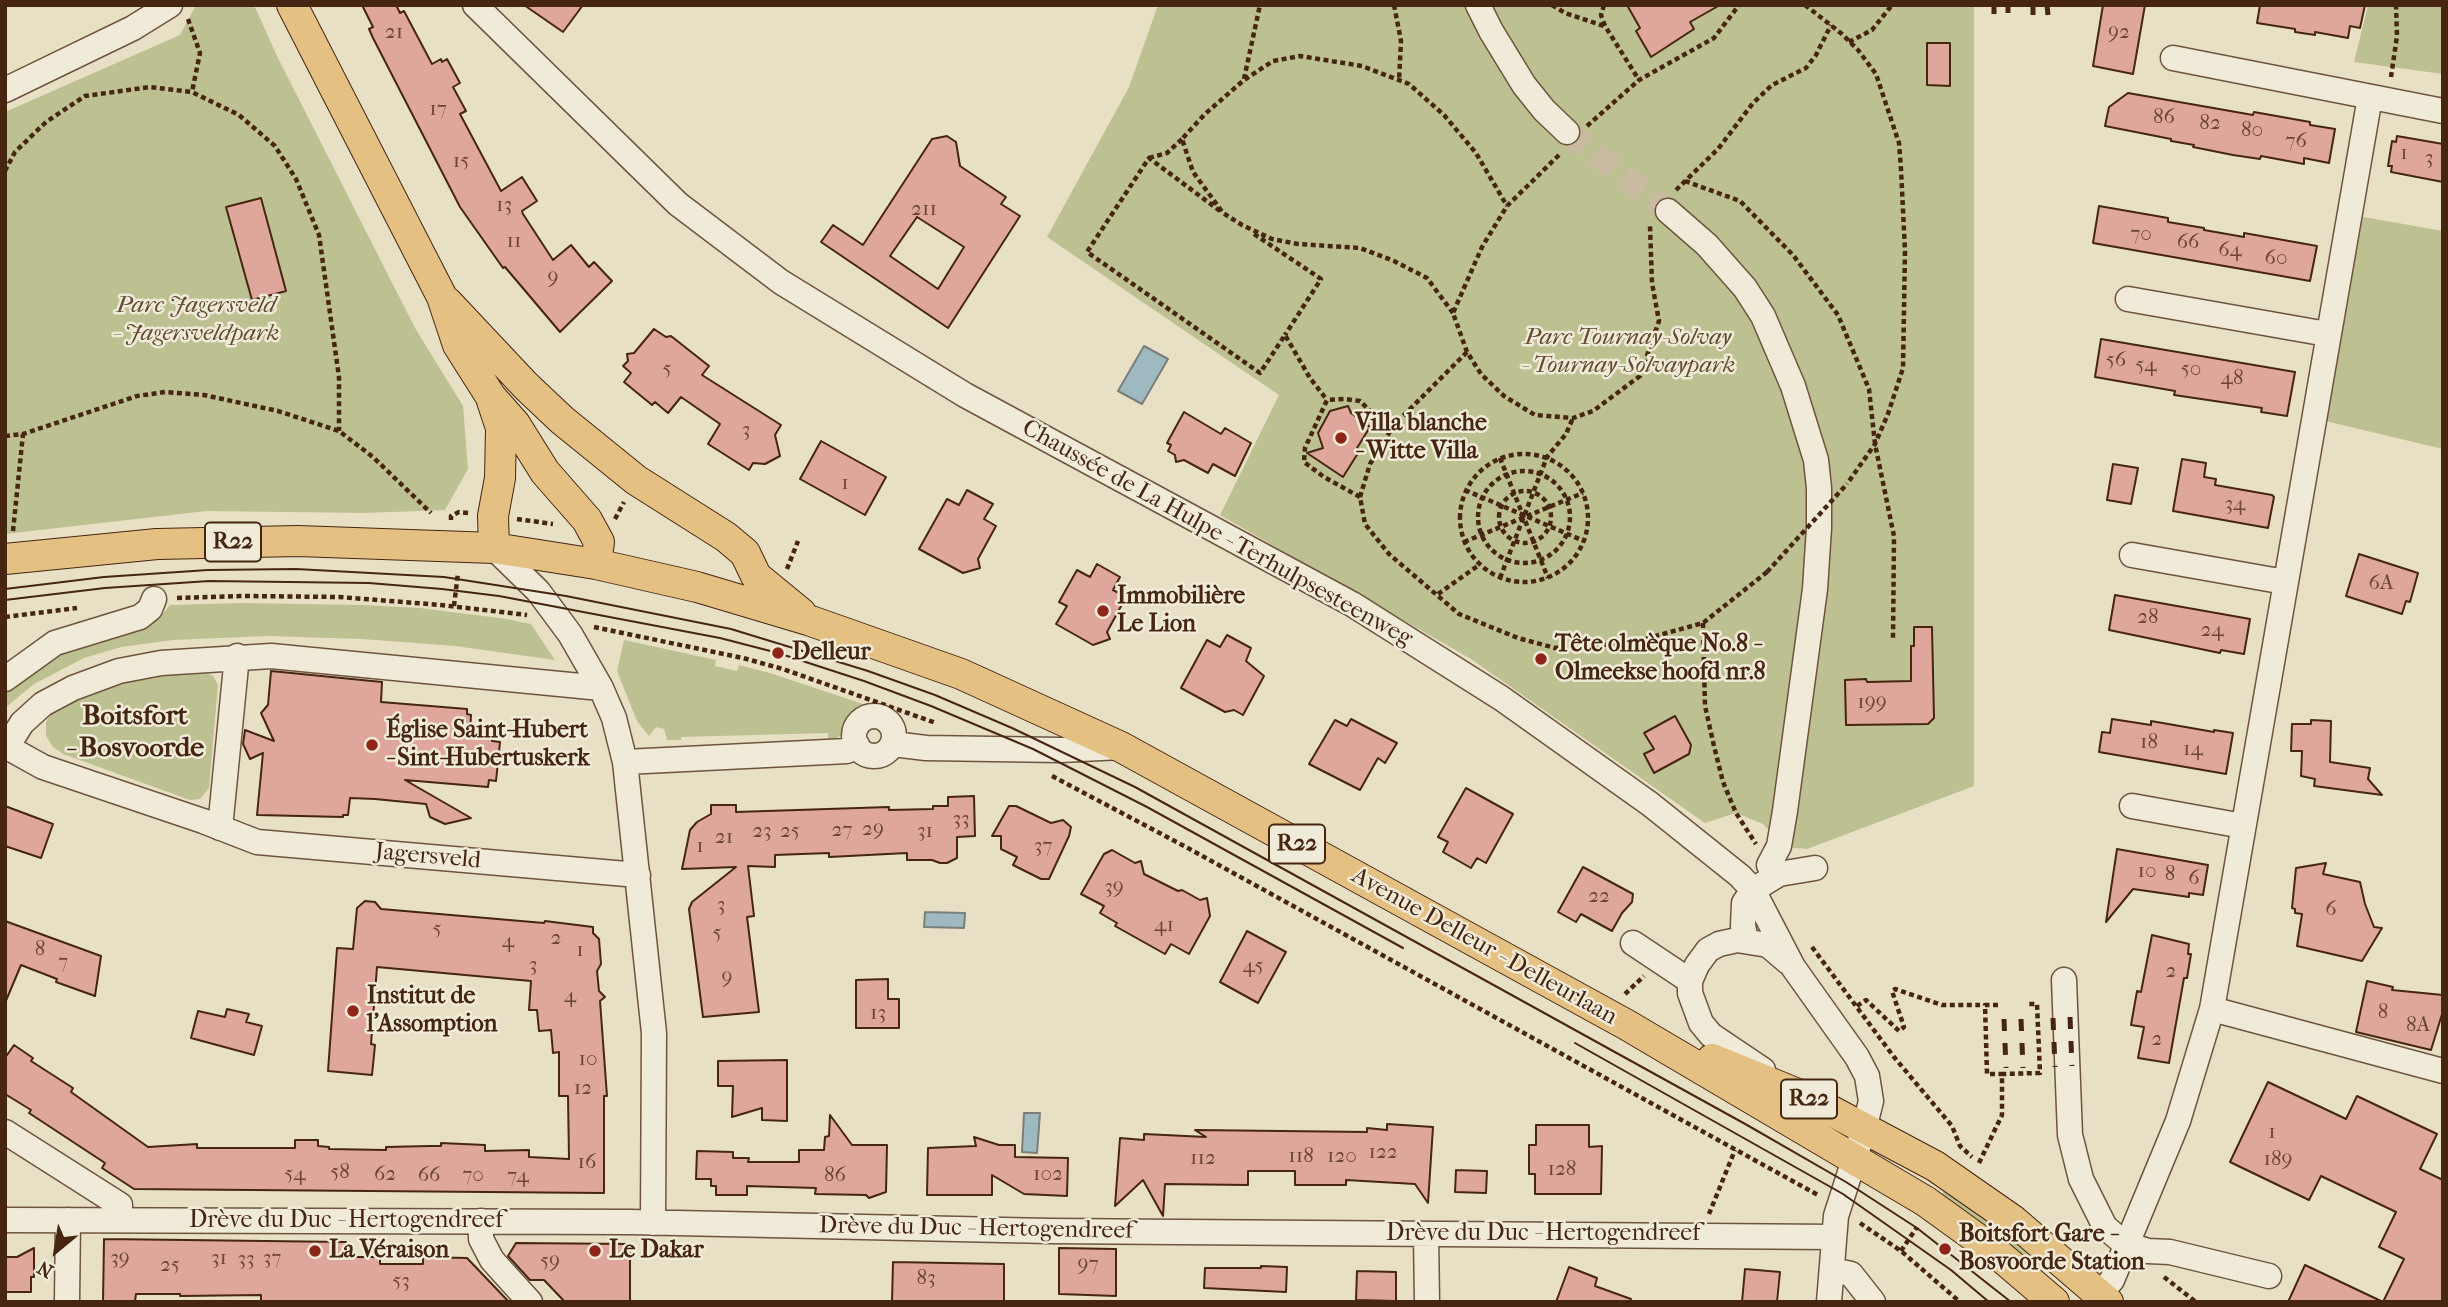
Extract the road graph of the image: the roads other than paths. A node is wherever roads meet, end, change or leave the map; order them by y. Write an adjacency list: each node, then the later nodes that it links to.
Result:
1 (292, 5): 11 (main road)
2 (475, 5): 33 (street, Chaussée de La Hulpe - Terhulpsesteenweg)
3 (1478, 5): 9 (street)
4 (178, 11): 6 (street)
5 (2174, 58): 7 (street)
6 (5, 90)
7 (2379, 99): 8 (street); 13 (street)
8 (2443, 111)
9 (1572, 137)
10 (1662, 208): 33 (street)
11 (442, 297): 14 (main road); 21 (main road)
12 (2128, 299): 13 (street)
13 (2327, 334): 19 (street)
14 (491, 397): 16 (main road); 18 (main road)
15 (9, 547): 16 (main road, Avenue Delleur - Delleurlaan / R22)
16 (494, 548): 18 (main road, Avenue Delleur - Delleurlaan / R22); 24 (street)
17 (2132, 555): 19 (street)
18 (596, 564): 21 (main road, Avenue Delleur - Delleurlaan / R22)
19 (2286, 582): 29 (street)
20 (154, 599): 23 (street)
21 (811, 621): 26 (main road, Avenue Delleur - Delleurlaan / R22)
22 (237, 656): 24 (street, Jagersveld); 25 (street, Jagersveld); 30 (street)
23 (5, 679)
24 (601, 688): 27 (street)
25 (6, 746): 30 (street, Jagersveld)
26 (1121, 747): 27 (street); 40 (main road, Avenue Delleur - Delleurlaan / R22)
27 (625, 762): 32 (street)
28 (2132, 806): 29 (street)
29 (2243, 826): 39 (street)
30 (220, 828): 32 (street, Jagersveld)
31 (1815, 868): 33 (street)
32 (638, 875): 50 (street)
33 (1764, 878): 34 (street); 36 (street, Chaussée de La Hulpe - Terhulpsesteenweg)
34 (1746, 940): 36 (street); 38 (street)
35 (1633, 943): 38 (street)
36 (1793, 967): 43 (street, Chaussée de La Hulpe - Terhulpsesteenweg)
37 (2064, 980): 53 (street)
38 (1690, 981): 42 (street)
39 (2212, 1009): 41 (street); 53 (street)
40 (1627, 1025): 42 (main road, R22); 45 (main road, R22)
41 (2443, 1071)
42 (1805, 1097): 43 (main road, R22)
43 (1864, 1129): 45 (street); 56 (main road, R22)
44 (5, 1132): 48 (street)
45 (1853, 1160): 52 (street); 62 (main road, R22)
46 (5, 1220): 47 (street, Drève du Duc - Hertogendreef)
47 (68, 1220): 48 (street, Drève du Duc - Hertogendreef); 57 (street)
48 (120, 1220): 49 (street, Drève du Duc - Hertogendreef)
49 (481, 1221): 50 (street, Drève du Duc - Hertogendreef); 58 (street)
50 (653, 1223): 51 (street, Drève du Duc - Hertogendreef)
51 (1426, 1234): 52 (street, Drève du Duc - Hertogendreef); 59 (street)
52 (1834, 1237): 54 (street)
53 (2125, 1244): 55 (street); 56 (street)
54 (1832, 1270): 60 (street); 61 (street)
55 (2269, 1276)
56 (2104, 1298)
57 (67, 1302)
58 (530, 1302)
59 (1426, 1302)
60 (1829, 1302)
61 (1873, 1302)
62 (2054, 1302)

